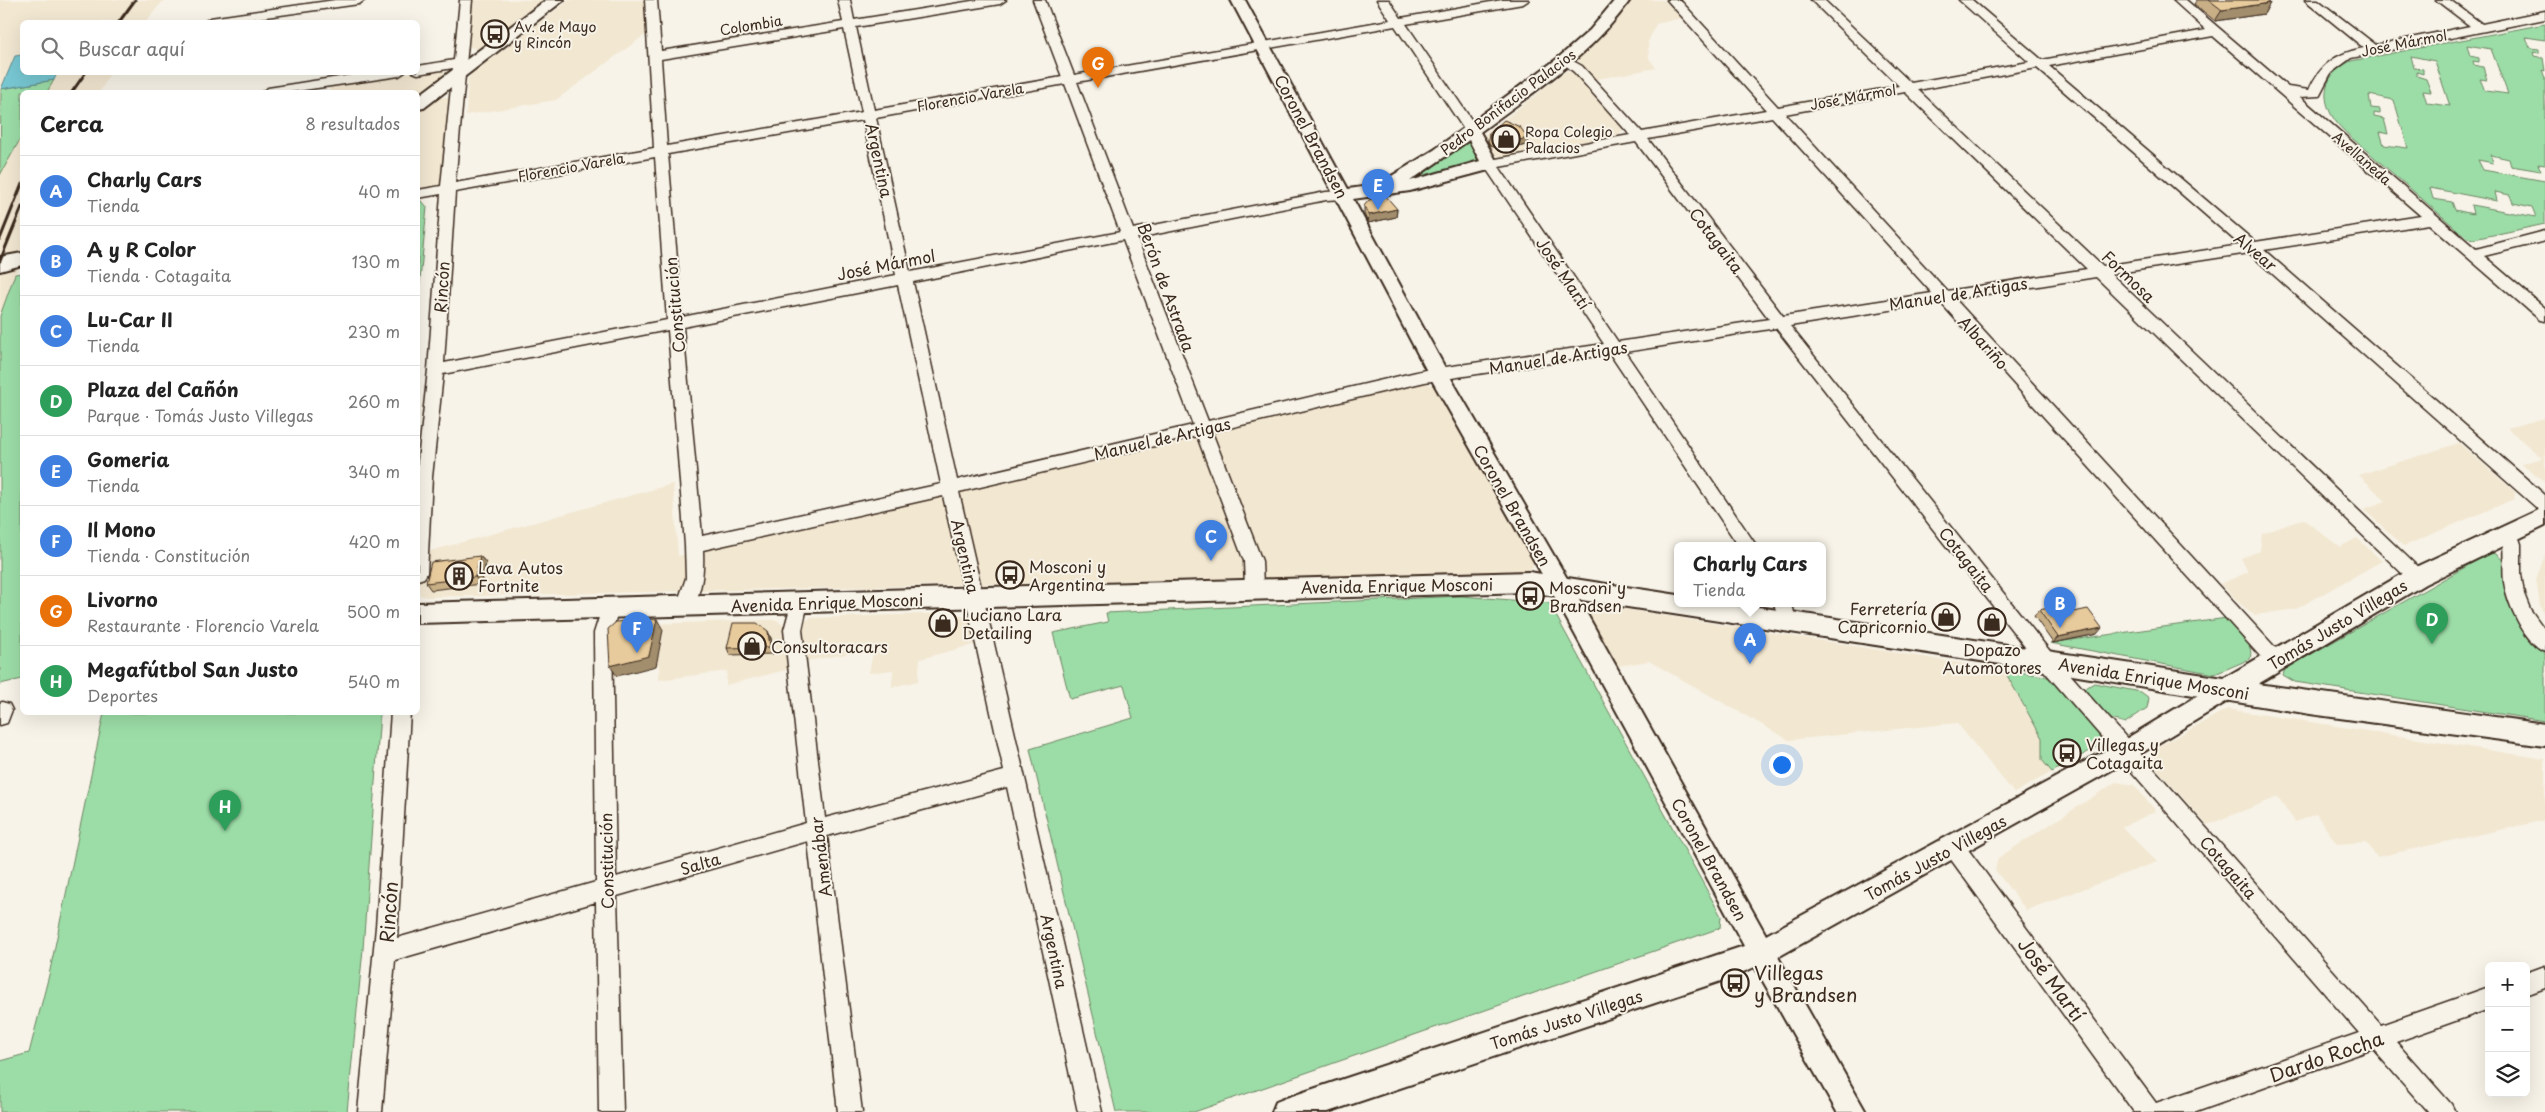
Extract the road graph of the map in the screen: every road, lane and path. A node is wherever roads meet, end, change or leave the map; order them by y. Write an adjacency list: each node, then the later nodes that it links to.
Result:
1 (359, 0): 19 (street)
2 (466, 0): 29 (street, Rincón)
3 (556, 0): 29 (main road)
4 (651, 0): 26 (street, Constitución)
5 (844, 0): 21 (street, Argentina)
6 (1000, 0): 21 (street, Colombia)
7 (1039, 0): 32 (street, Berón de Astrada)
8 (1238, 0): 24 (street, Coronel Brandsen)
9 (1382, 0): 20 (street, José Martí)
10 (1523, 0): 20 (street, Florencio Varela)
11 (1623, 0): 27 (street, Pedro Bonifacio Palacios)
12 (1673, 0): 37 (street, Albariño)
13 (1817, 0): 33 (street, Formosa)
14 (1965, 0): 28 (street, Alvear)
15 (2179, 0): 23 (street, Avellaneda)
16 (2311, 0): 25 (street)
17 (2442, 0): 22 (street)
18 (2545, 15): 22 (street, José Mármol)
19 (224, 20)
20 (1397, 21): 24 (street, Florencio Varela); 39 (street, José Martí)
21 (849, 24): 26 (street, Colombia); 38 (street, Argentina)
22 (2480, 28): 25 (street, José Mármol)
23 (2215, 32): 28 (street, José Mármol); 34 (street, Avellaneda)
24 (1263, 45): 32 (street, Florencio Varela); 46 (street, Coronel Brandsen)
25 (2372, 49): 34 (street, José Mármol)
26 (655, 56): 41 (street, Constitución)
27 (1566, 61): 39 (street, Pedro Bonifacio Palacios); 40 (street, Cotagaita)
28 (2040, 65): 33 (street, José Mármol); 50 (street, Alvear)
29 (460, 68): 30 (street); 36 (main road); 43 (street, Rincón)
30 (420, 70)
31 (379, 75): 35 (street)
32 (1071, 80): 38 (street, Florencio Varela); 48 (street, Berón de Astrada)
33 (1906, 87): 37 (street, José Mármol); 54 (street, Formosa)
34 (2281, 89): 47 (street, Avellaneda)
35 (281, 90)
36 (420, 102)
37 (1776, 111): 40 (street, José Mármol); 56 (street, Albariño)
38 (870, 115): 41 (street, Florencio Varela); 55 (street, Argentina)
39 (1472, 131): 42 (street, José Martí); 44 (street, Pedro Bonifacio Palacios)
40 (1639, 137): 42 (street, José Mármol); 59 (street, Cotagaita)
41 (661, 152): 43 (street, Florencio Varela); 58 (street, Constitución)
42 (1490, 164): 44 (street, Pedro Bonifacio Palacios); 60 (street, José Martí)
43 (448, 189): 45 (street, Florencio Varela); 61 (street, Rincón)
44 (1382, 190): 46 (street, Pedro Bonifacio Palacios)
45 (420, 194)
46 (1344, 195): 48 (street, José Mármol); 62 (street, Coronel Brandsen)
47 (2432, 219): 50 (street, Manuel de Artigas); 51 (street, Avellaneda)
48 (1128, 233): 55 (street, José Mármol); 63 (street, Berón de Astrada)
49 (2545, 236): 51 (street)
50 (2252, 249): 54 (street, Manuel de Artigas); 65 (street, Alvear)
51 (2473, 254): 57 (street, Avellaneda)
52 (20, 259): 53 (main road)
53 (0, 264)
54 (2098, 271): 56 (street, Manuel de Artigas); 71 (street, Formosa)
55 (905, 278): 58 (street, José Mármol); 64 (street, Argentina)
56 (1943, 296): 59 (street, Manuel de Artigas); 84 (street, Albariño)
57 (2545, 316)
58 (675, 323): 61 (street, José Mármol); 70 (street, Constitución)
59 (1780, 323): 60 (street, Manuel de Artigas); 83 (street, Cotagaita)
60 (1615, 348): 62 (street, Manuel de Artigas); 69 (street, José Martí)
61 (436, 370): 68 (street, Rincón)
62 (1439, 375): 63 (street, Manuel de Artigas); 72 (street, Coronel Brandsen)
63 (1201, 428): 64 (street, Manuel de Artigas); 73 (street, Berón de Astrada)
64 (950, 488): 70 (street, Manuel de Artigas); 74 (street, Argentina)
65 (2545, 505)
66 (2545, 516): 67 (main road, Tomás Justo Villegas)
67 (2509, 532): 71 (main road, Tomás Justo Villegas); 82 (street)
68 (420, 541)
69 (1745, 542)
70 (694, 546): 78 (street, Constitución)
71 (2417, 578): 84 (main road, Tomás Justo Villegas)
72 (1560, 586): 73 (main road, Avenida Enrique Mosconi); 75 (main road, Avenida Enrique Mosconi); 94 (street, Coronel Brandsen)
73 (1254, 588): 74 (main road, Avenida Enrique Mosconi)
74 (975, 598): 76 (main road, Avenida Enrique Mosconi); 89 (street, Argentina)
75 (1674, 600)
76 (799, 602): 78 (main road, Avenida Enrique Mosconi); 90 (street, Amenábar)
77 (1735, 607): 81 (main road, Avenida Enrique Mosconi)
78 (685, 608): 79 (main road, Avenida Enrique Mosconi)
79 (609, 610): 80 (main road, Avenida Enrique Mosconi); 92 (street, Constitución)
80 (420, 613)
81 (1785, 613): 83 (main road, Avenida Enrique Mosconi)
82 (2545, 643)
83 (2046, 660): 85 (main road, Avenida Enrique Mosconi); 88 (street, Cotagaita)
84 (2276, 661): 85 (main road, Tomás Justo Villegas)
85 (2226, 690): 87 (main road, Avenida Enrique Mosconi); 88 (street, Tomás Justo Villegas)
86 (401, 715): 93 (street, Rincón)
87 (2545, 735)
88 (2126, 750): 91 (street, Tomás Justo Villegas); 98 (street, Cotagaita)
89 (1016, 776): 90 (street, Salta); 102 (street, Argentina)
90 (818, 829): 92 (street, Salta); 101 (street, Amenábar)
91 (1954, 846): 94 (street, Tomás Justo Villegas); 105 (street, José Martí)
92 (606, 890): 93 (street, Salta); 100 (street, Constitución)
93 (385, 952): 99 (street, Rincón)
94 (1761, 952): 103 (street, Tomás Justo Villegas); 104 (street, Coronel Brandsen)
95 (2545, 977): 96 (street)
96 (2530, 983)
97 (2485, 999): 98 (street, Dardo Rocha)
98 (2378, 1038): 106 (street, Dardo Rocha); 107 (street, Cotagaita)
99 (370, 1112)
100 (612, 1112)
101 (850, 1112)
102 (1090, 1112)
103 (1286, 1112)
104 (1852, 1112)
105 (2148, 1112)
106 (2163, 1112)
107 (2443, 1112)

